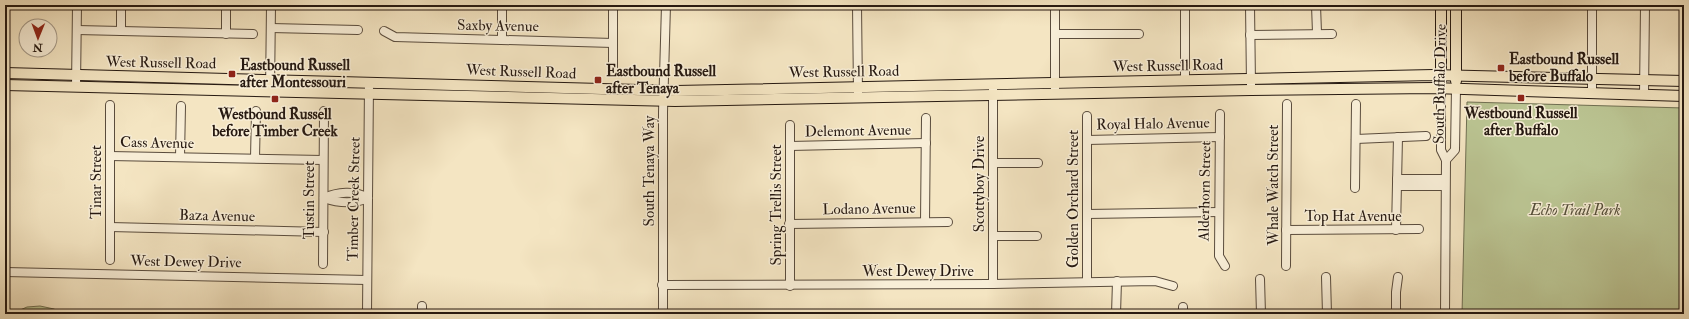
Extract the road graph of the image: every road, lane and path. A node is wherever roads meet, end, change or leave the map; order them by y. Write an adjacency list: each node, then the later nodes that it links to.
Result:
1 (76, 5): 18 (street)
2 (122, 5): 20 (street)
3 (226, 5): 23 (street)
4 (271, 5): 17 (street)
5 (502, 5): 29 (street)
6 (613, 5): 30 (street)
7 (666, 5): 55 (street, South Tenaya Way)
8 (857, 5): 46 (street)
9 (1055, 5): 25 (street)
10 (1185, 5): 38 (street)
11 (1250, 5): 28 (street)
12 (1316, 5): 22 (street)
13 (1440, 5): 33 (main road, South Buffalo Drive)
14 (1456, 5): 34 (main road, South Buffalo Drive)
15 (1592, 5): 36 (street)
16 (1645, 5): 39 (street)
17 (271, 28): 19 (street); 37 (street)
18 (77, 30): 20 (street); 40 (street)
19 (358, 30)
20 (121, 31): 23 (street)
21 (384, 31): 29 (street, Saxby Avenue)
22 (1317, 33): 27 (street); 28 (street)
23 (226, 34): 24 (street)
24 (253, 34)
25 (1055, 34): 26 (street); 42 (street)
26 (1139, 34)
27 (1332, 34)
28 (1250, 35): 35 (street)
29 (502, 40): 30 (street, Saxby Avenue)
30 (613, 43): 31 (street)
31 (613, 72)
32 (5, 73): 40 (main road, West Russell Road)
33 (1440, 75): 34 (main road, West Russell Road); 35 (main road, West Russell Road); 47 (main road, South Buffalo Drive)
34 (1456, 75): 36 (main road, West Russell Road); 48 (main road, South Buffalo Drive)
35 (1251, 79): 38 (main road, West Russell Road); 49 (street)
36 (1592, 79): 39 (main road, West Russell Road); 51 (street)
37 (270, 80): 40 (main road, West Russell Road); 43 (main road, West Russell Road); 50 (street)
38 (1185, 80): 42 (main road, West Russell Road)
39 (1644, 80): 41 (main road, West Russell Road); 54 (street)
40 (76, 81): 45 (main road, West Russell Road); 50 (main road, West Russell Road)
41 (1684, 81)
42 (1055, 83): 44 (main road, West Russell Road); 53 (street)
43 (369, 84): 52 (street, Timber Creek Street); 55 (main road, West Russell Road)
44 (993, 84): 46 (main road, West Russell Road); 56 (street, Scottyboy Drive)
45 (5, 85)
46 (858, 86): 55 (main road, West Russell Road); 58 (street)
47 (1441, 88): 48 (main road, West Russell Road); 49 (main road, West Russell Road); 80 (street, South Buffalo Drive)
48 (1456, 88): 51 (main road, West Russell Road); 80 (street, South Buffalo Drive)
49 (1251, 90): 53 (main road, West Russell Road)
50 (270, 92): 52 (main road, West Russell Road)
51 (1592, 93): 54 (main road, West Russell Road)
52 (369, 94): 55 (main road, West Russell Road); 87 (street, Timber Creek Street)
53 (1055, 94): 56 (main road, West Russell Road)
54 (1644, 95): 57 (main road, West Russell Road)
55 (664, 96): 58 (main road, West Russell Road); 112 (street, South Tenaya Way)
56 (993, 96): 58 (main road, West Russell Road); 81 (street, Scottyboy Drive)
57 (1684, 96)
58 (858, 98)
59 (110, 104): 76 (street, Tinar Street)
60 (1287, 104): 95 (street, Whale Watch Street)
61 (1356, 104): 72 (street)
62 (181, 106): 77 (street)
63 (256, 111): 78 (street)
64 (324, 111): 79 (street, Tustin Street)
65 (1220, 114): 70 (street, Alderhorn Street)
66 (1088, 116): 73 (street, Golden Orchard Street)
67 (926, 118): 74 (street)
68 (790, 125): 75 (street, Spring Trellis Street)
69 (1426, 136): 71 (street)
70 (1220, 137): 73 (street, Royal Halo Avenue); 88 (street, Alderhorn Street)
71 (1398, 137): 72 (street); 83 (street)
72 (1356, 138): 85 (street)
73 (1087, 140): 89 (street, Golden Orchard Street)
74 (926, 144): 75 (street, Delemont Avenue); 90 (street)
75 (790, 146): 92 (street, Spring Trellis Street)
76 (110, 156): 77 (street, Cass Avenue); 93 (street, Tinar Street)
77 (180, 158): 78 (street, Cass Avenue)
78 (255, 158): 79 (street, Cass Avenue)
79 (323, 160): 86 (street, Tustin Street)
80 (1446, 160): 84 (street, South Buffalo Drive)
81 (993, 163): 82 (street); 98 (street, Scottyboy Drive)
82 (1038, 163)
83 (1397, 183): 84 (street); 96 (street)
84 (1445, 183): 121 (street, South Buffalo Drive)
85 (1355, 188)
86 (324, 198): 87 (street); 97 (street, Tustin Street)
87 (368, 198): 108 (street, Timber Creek Street)
88 (1219, 212): 89 (street); 102 (street, Alderhorn Street)
89 (1087, 214): 110 (street, Golden Orchard Street)
90 (925, 222): 91 (street, Lodano Avenue); 92 (street, Lodano Avenue)
91 (948, 222)
92 (790, 224): 113 (street, Spring Trellis Street)
93 (110, 227): 97 (street, Baza Avenue); 100 (street, Tinar Street)
94 (1419, 229): 96 (street, Top Hat Avenue)
95 (1286, 230): 96 (street, Top Hat Avenue); 103 (street, Whale Watch Street)
96 (1396, 230)
97 (324, 232): 101 (street, Tustin Street)
98 (993, 236): 99 (street); 111 (street, Scottyboy Drive)
99 (1037, 236)
100 (110, 260)
101 (323, 264)
102 (1225, 266)
103 (1286, 266)
104 (5, 272): 108 (street, West Dewey Drive)
105 (1326, 277): 119 (street)
106 (1398, 277): 120 (street)
107 (1260, 279): 118 (street)
108 (367, 280): 115 (street, Timber Creek Street)
109 (1117, 281): 110 (street, West Dewey Drive); 114 (street, West Dewey Drive); 117 (street)
110 (1087, 282): 111 (street, West Dewey Drive)
111 (993, 284): 113 (street, West Dewey Drive)
112 (662, 285): 113 (street, West Dewey Drive); 116 (street, South Tenaya Way)
113 (790, 286)
114 (1173, 286)
115 (367, 314)
116 (663, 314)
117 (1116, 314)
118 (1261, 314)
119 (1327, 314)
120 (1396, 314)
121 (1445, 314)

